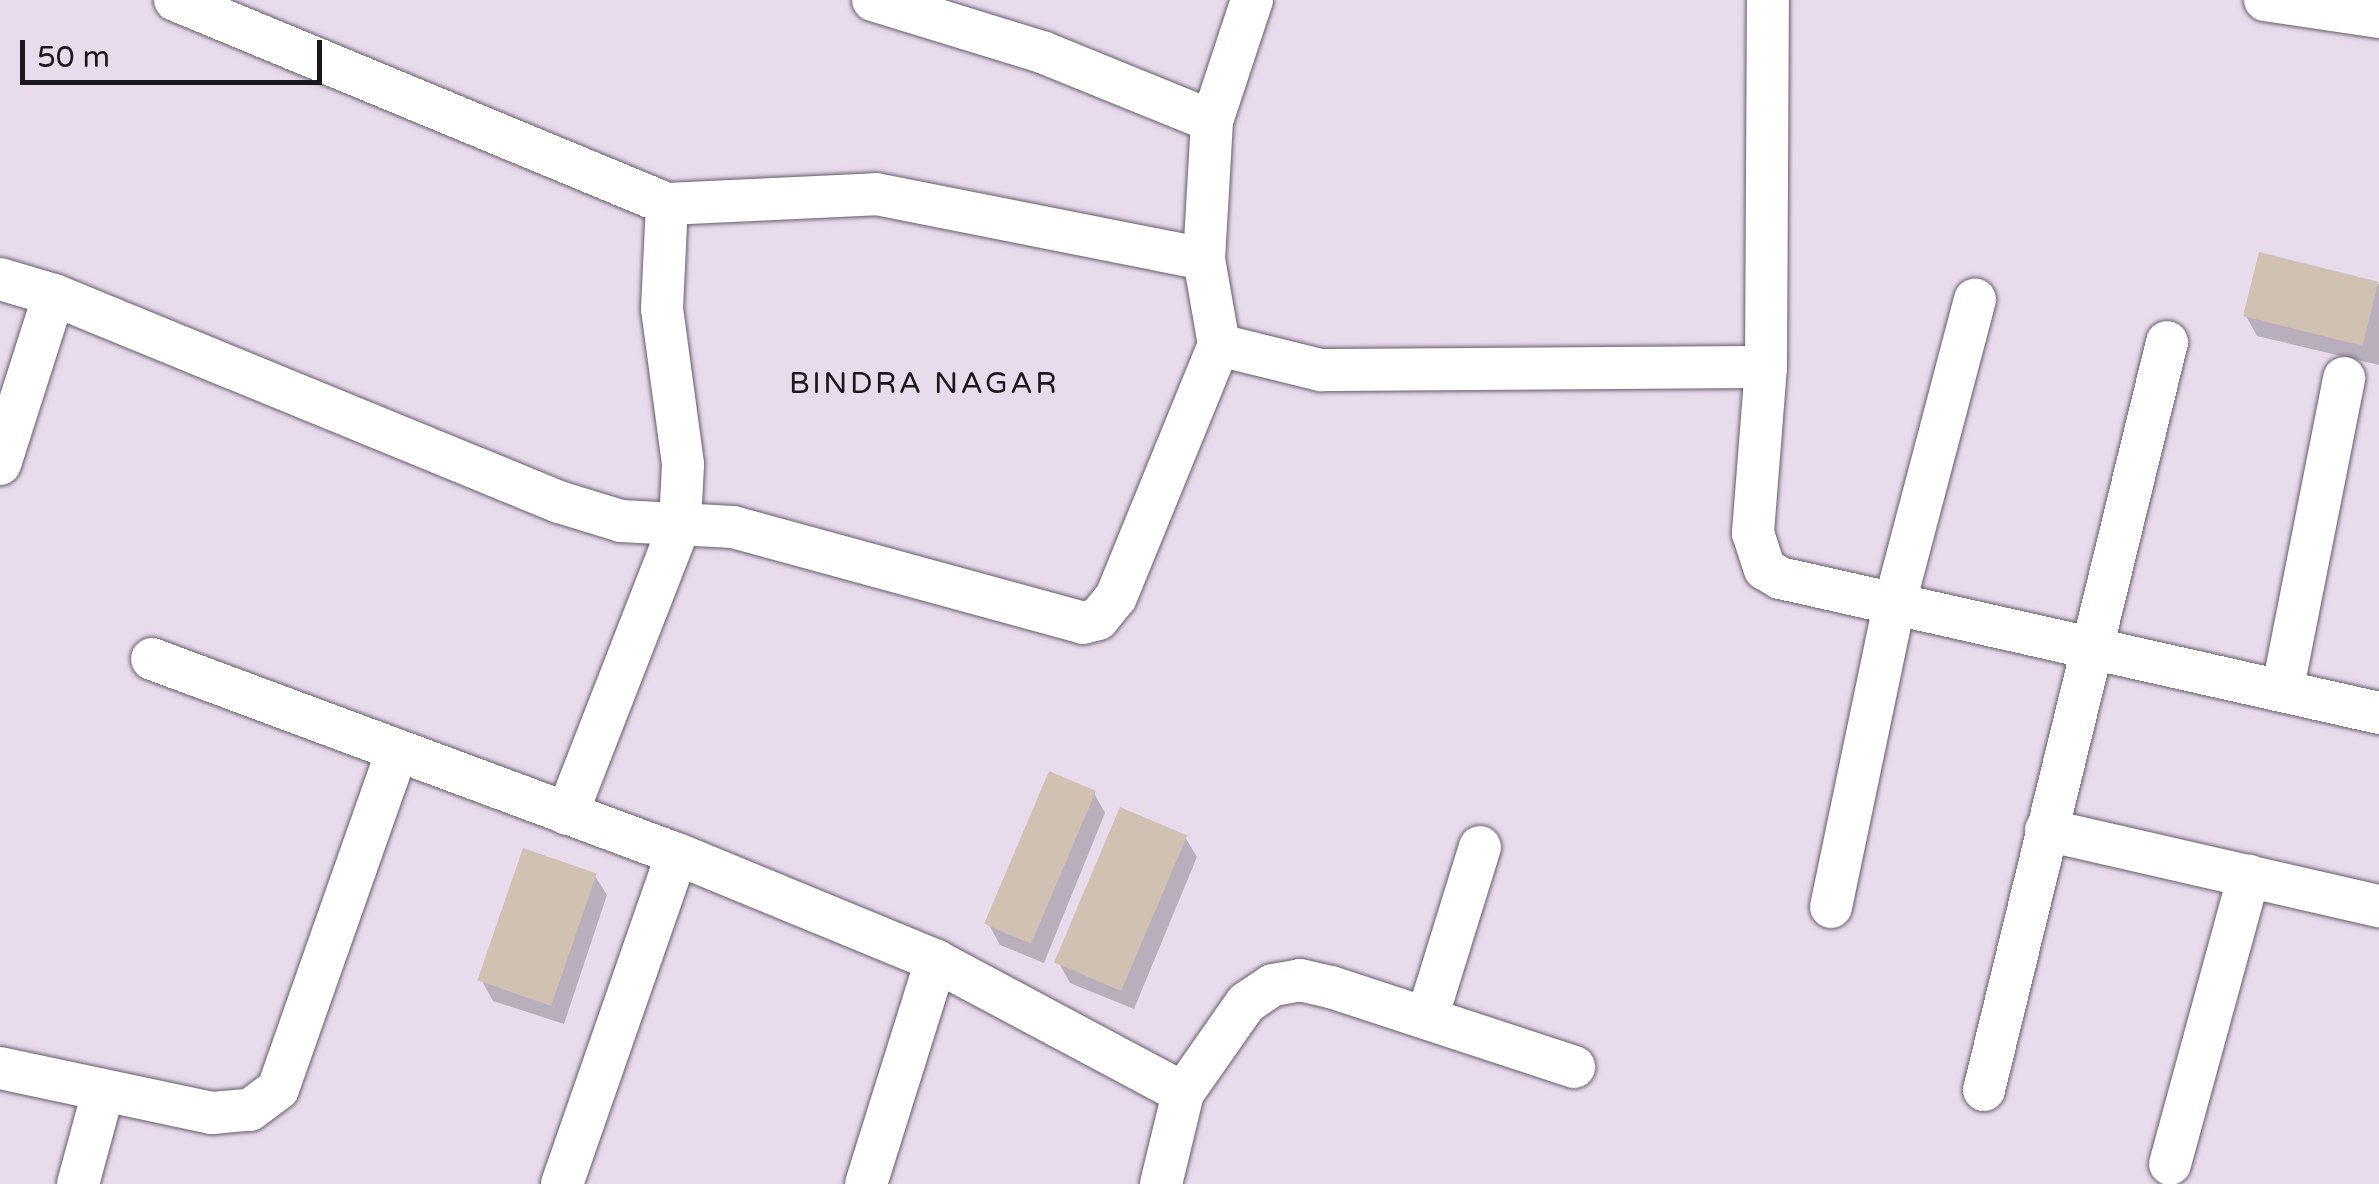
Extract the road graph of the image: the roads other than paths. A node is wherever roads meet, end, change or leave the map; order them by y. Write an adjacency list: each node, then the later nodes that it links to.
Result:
1 (174, 0): 8 (street)
2 (873, 0): 7 (street)
3 (1252, 0): 7 (street)
4 (1768, 0): 15 (street)
5 (2265, 0): 6 (street)
6 (2379, 16)
7 (1212, 121): 9 (street)
8 (667, 204): 9 (street); 18 (street)
9 (1204, 260): 14 (street)
10 (0, 279): 11 (street)
11 (54, 294): 17 (street); 18 (street)
12 (1975, 300): 19 (street)
13 (2168, 342): 20 (street)
14 (1220, 345): 15 (street); 18 (street)
15 (1766, 366): 19 (street)
16 (2344, 378): 22 (street)
17 (0, 464)
18 (680, 524): 25 (street)
19 (1894, 606): 20 (street); 31 (street)
20 (2089, 647): 22 (street); 26 (street)
21 (152, 659): 24 (street)
22 (2283, 687): 23 (street)
23 (2379, 712)
24 (397, 751): 25 (street); 37 (street)
25 (567, 814): 28 (street)
26 (2046, 830): 29 (street); 36 (street)
27 (1480, 847): 33 (street)
28 (677, 854): 32 (street); 41 (street)
29 (2249, 876): 30 (street); 39 (street)
30 (2379, 906)
31 (1831, 907)
32 (936, 960): 38 (street); 42 (street)
33 (1427, 1018): 34 (street); 38 (street)
34 (1574, 1067)
35 (0, 1068): 37 (street)
36 (1984, 1090)
37 (103, 1092): 40 (street)
38 (1183, 1093): 43 (street)
39 (2170, 1164)
40 (78, 1184)
41 (562, 1184)
42 (866, 1184)
43 (1161, 1184)

